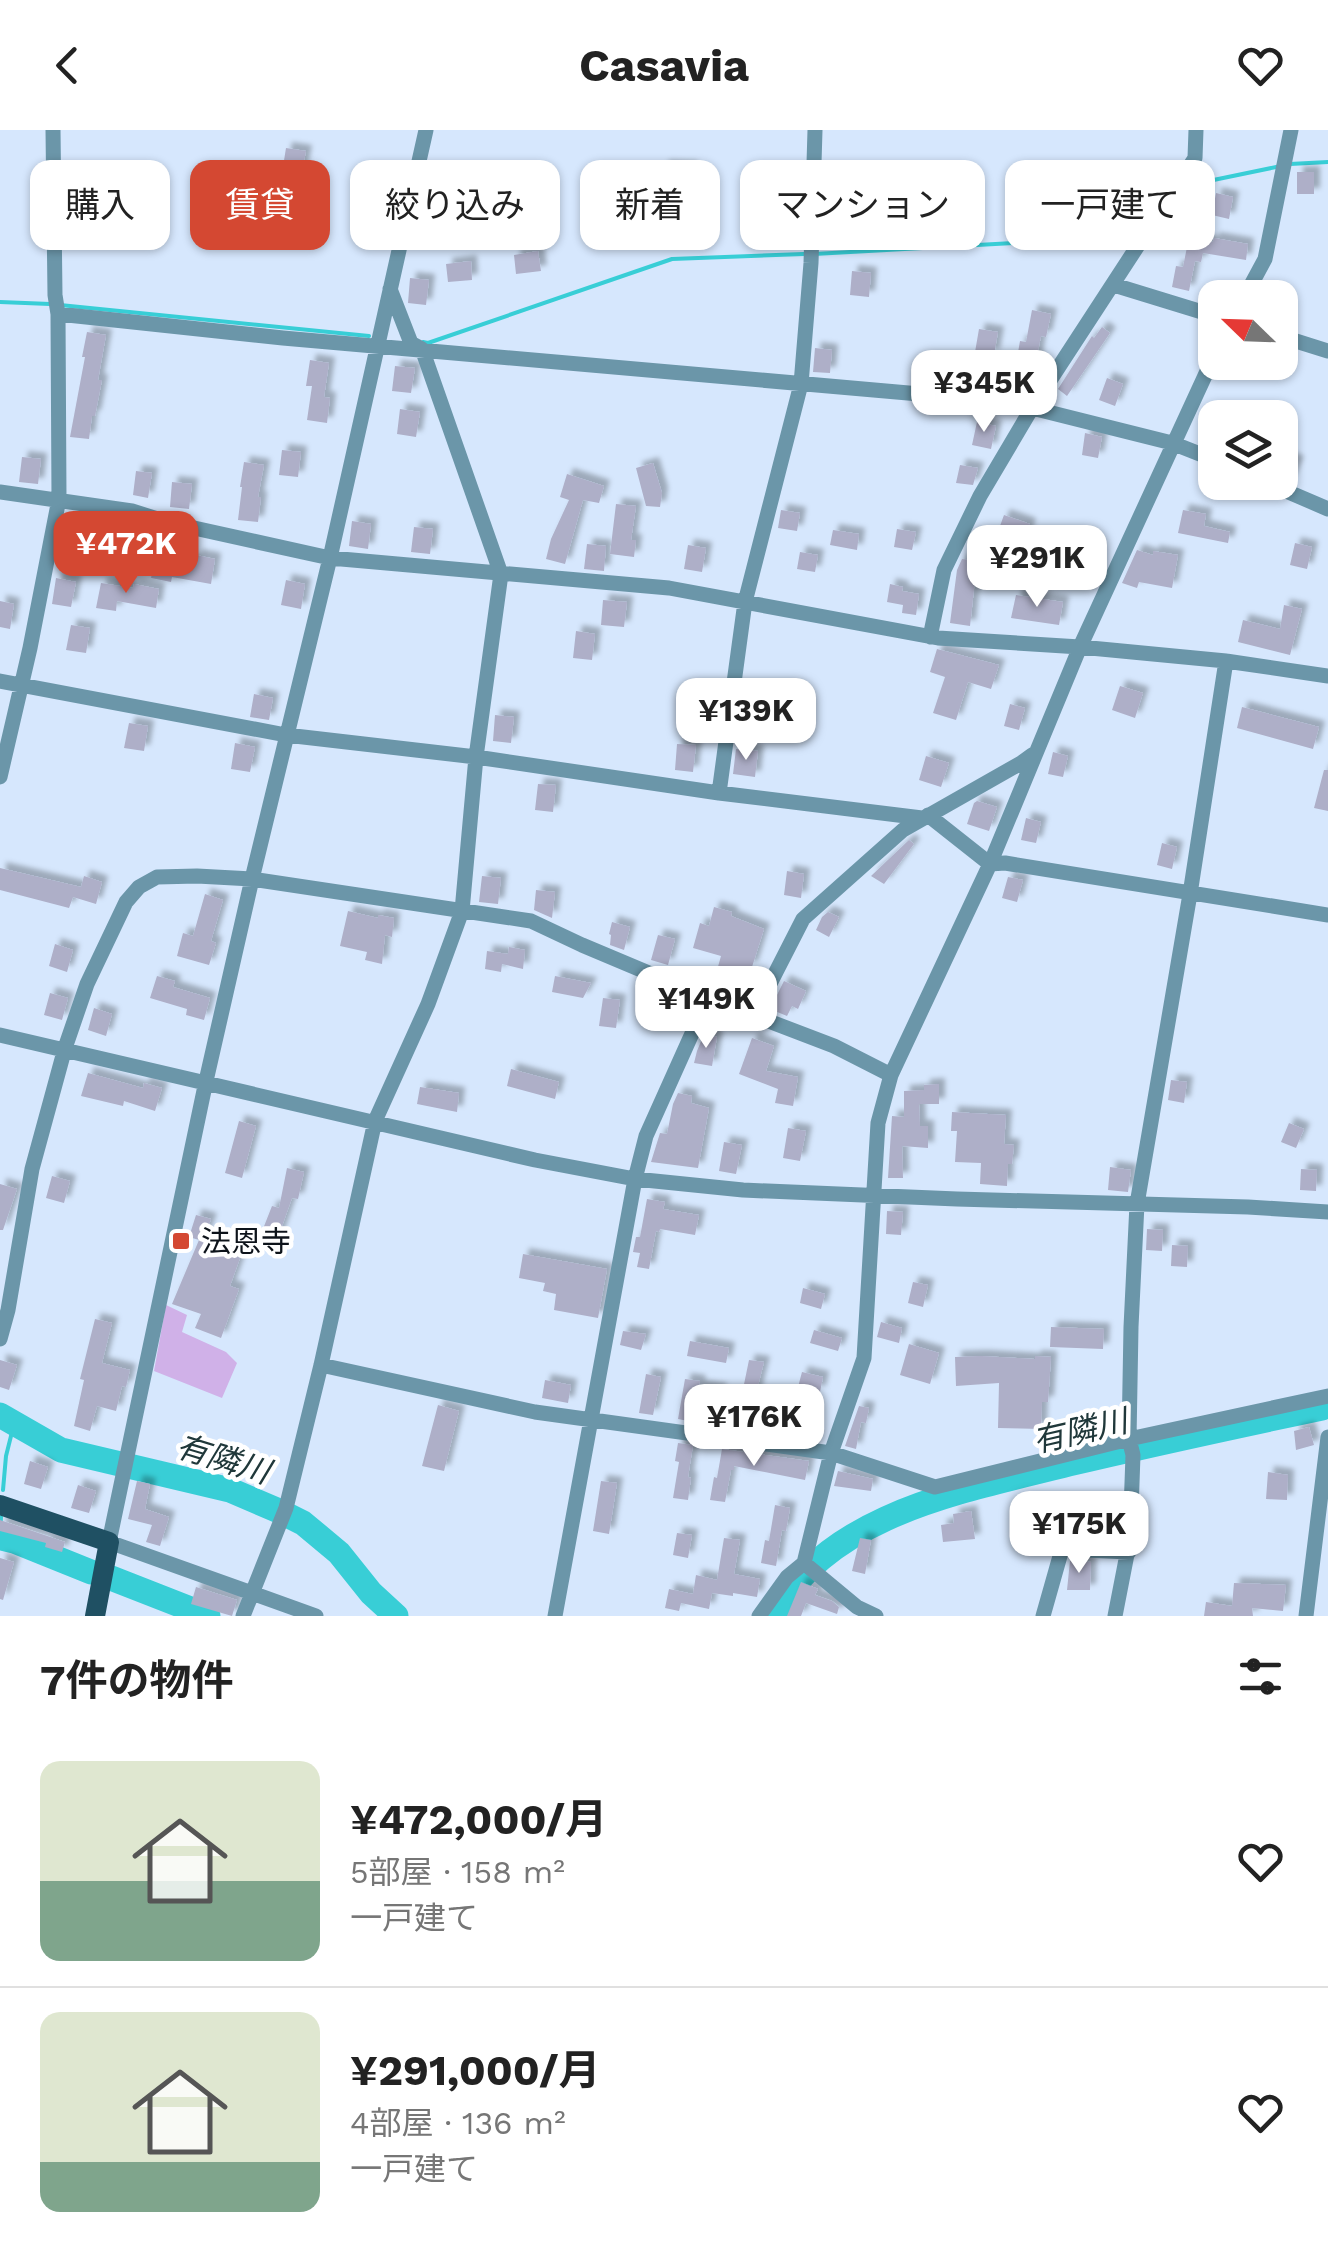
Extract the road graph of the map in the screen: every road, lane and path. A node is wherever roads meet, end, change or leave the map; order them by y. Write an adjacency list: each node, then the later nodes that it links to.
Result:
1 (53, 130): 10 (street)
2 (426, 130): 8 (street)
3 (815, 130): 16 (street)
4 (1196, 130): 7 (street)
5 (1291, 130): 6 (street)
6 (1254, 280)
7 (1114, 285): 9 (street); 17 (street)
8 (390, 288): 12 (street); 13 (street)
9 (1198, 311)
10 (58, 313): 13 (street); 22 (street)
11 (1298, 342): 14 (street)
12 (414, 343): 13 (street); 16 (street); 25 (street)
13 (376, 345): 24 (street)
14 (1328, 352)
15 (1202, 380): 18 (street)
16 (801, 384): 17 (street); 26 (street)
17 (1032, 408): 18 (street); 27 (street)
18 (1172, 443): 19 (street); 28 (street)
19 (1198, 453)
20 (0, 492): 22 (street)
21 (1298, 496): 23 (street)
22 (59, 499): 24 (street); 32 (street)
23 (1328, 509)
24 (330, 558): 25 (street); 33 (street)
25 (500, 574): 26 (street); 35 (street)
26 (745, 602): 27 (street); 37 (street)
27 (930, 637): 28 (street)
28 (1080, 646): 29 (street); 34 (street)
29 (1226, 661): 30 (street); 41 (street)
30 (1328, 676)
31 (0, 681): 32 (street)
32 (21, 684): 33 (street); 36 (street)
33 (286, 735): 35 (street); 40 (street)
34 (1035, 752): 38 (street); 39 (street)
35 (476, 757): 37 (street); 42 (street)
36 (0, 777)
37 (719, 793): 38 (street)
38 (925, 817): 39 (street); 45 (street)
39 (990, 864): 41 (street); 48 (street)
40 (252, 879): 42 (street); 47 (street); 49 (street)
41 (1190, 894): 43 (street); 53 (street)
42 (462, 911): 44 (street); 50 (street)
43 (1328, 915)
44 (708, 998): 45 (street); 51 (street)
45 (754, 1014): 48 (street)
46 (0, 1034): 47 (street)
47 (65, 1048): 49 (street); 55 (street)
48 (892, 1076): 52 (street)
49 (206, 1081): 50 (street); 63 (street)
50 (375, 1121): 51 (street); 56 (street)
51 (635, 1180): 52 (street); 58 (street)
52 (875, 1194): 53 (street); 61 (street)
53 (1138, 1204): 54 (street); 60 (street)
54 (1328, 1212)
55 (0, 1339)
56 (321, 1365): 58 (street); 66 (street)
57 (1328, 1396): 60 (street)
58 (592, 1420): 61 (street); 70 (street)
59 (1328, 1438): 75 (street)
60 (1131, 1446): 61 (street); 64 (street)
61 (830, 1453): 65 (street)
62 (0, 1505): 63 (main road)
63 (109, 1542): 66 (street); 67 (main road)
64 (1128, 1552): 73 (street); 74 (street)
65 (804, 1563): 71 (street); 72 (street)
66 (254, 1593): 68 (street); 69 (street)
67 (95, 1616)
68 (243, 1616)
69 (316, 1616)
70 (554, 1616)
71 (759, 1616)
72 (876, 1616)
73 (1043, 1616)
74 (1114, 1616)
75 (1306, 1616)

